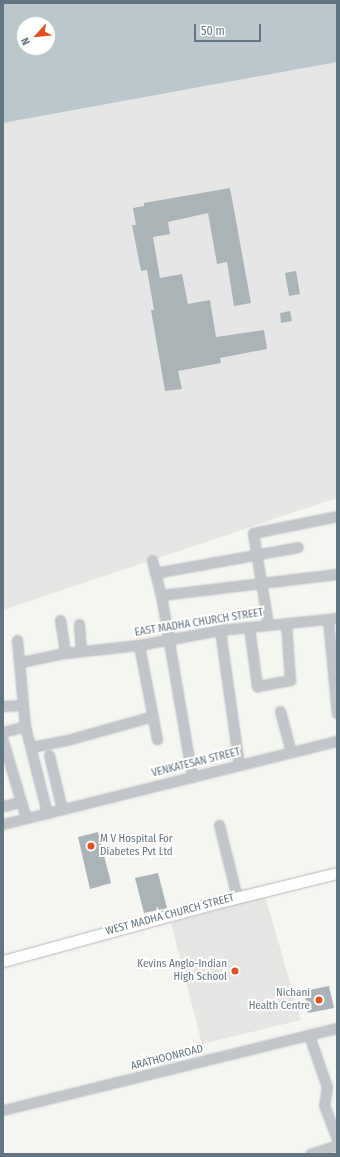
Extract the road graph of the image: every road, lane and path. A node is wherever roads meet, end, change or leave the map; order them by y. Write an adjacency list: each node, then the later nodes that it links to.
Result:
1 (337, 516): 3 (street)
2 (298, 547): 3 (street)
3 (256, 553): 5 (street); 7 (street)
4 (152, 560): 5 (street)
5 (155, 573): 8 (street)
6 (337, 574): 7 (street)
7 (261, 582): 8 (street); 13 (street)
8 (161, 595): 17 (street)
9 (332, 619): 11 (street, EAST MADHA CHURCH STREET); 25 (street)
10 (60, 620): 20 (street)
11 (286, 623): 13 (street, EAST MADHA CHURCH STREET); 14 (street)
12 (79, 624): 19 (street)
13 (268, 624): 14 (street, EAST MADHA CHURCH STREET)
14 (249, 627): 15 (street, EAST MADHA CHURCH STREET)
15 (220, 630): 17 (street, EAST MADHA CHURCH STREET); 35 (street)
16 (17, 640): 21 (street)
17 (168, 640): 18 (street, EAST MADHA CHURCH STREET); 37 (street)
18 (139, 645): 19 (street, EAST MADHA CHURCH STREET); 26 (street)
19 (82, 651): 20 (street, EAST MADHA CHURCH STREET)
20 (65, 653): 21 (street, EAST MADHA CHURCH STREET)
21 (21, 662): 22 (street)
22 (22, 705): 23 (street); 27 (street)
23 (3, 706)
24 (280, 712): 33 (street)
25 (337, 714)
26 (153, 716): 29 (street); 32 (street)
27 (25, 726): 28 (street); 32 (street)
28 (3, 732)
29 (156, 739)
30 (3, 741): 36 (street)
31 (337, 741): 33 (street, VENKATESAN STREET)
32 (31, 747): 41 (street)
33 (292, 752): 35 (street, VENKATESAN STREET)
34 (49, 756): 40 (street)
35 (239, 765): 37 (street, VENKATESAN STREET)
36 (7, 771): 38 (street)
37 (192, 777): 40 (street, VENKATESAN STREET)
38 (21, 802): 39 (street); 42 (street)
39 (3, 806)
40 (62, 809): 41 (street, VENKATESAN STREET)
41 (47, 813): 42 (street, VENKATESAN STREET)
42 (26, 818): 43 (street, VENKATESAN STREET)
43 (3, 824)
44 (219, 825): 46 (street)
45 (337, 873): 46 (main road, WEST MADHA CHURCH STREET)
46 (237, 897): 47 (main road, WEST MADHA CHURCH STREET)
47 (3, 961)
48 (337, 1028): 49 (street, ARATHOONROAD)
49 (309, 1036): 50 (street, ARATHOONROAD); 51 (street)
50 (3, 1110)
51 (337, 1139)
52 (337, 1145): 53 (street)
53 (310, 1154)

